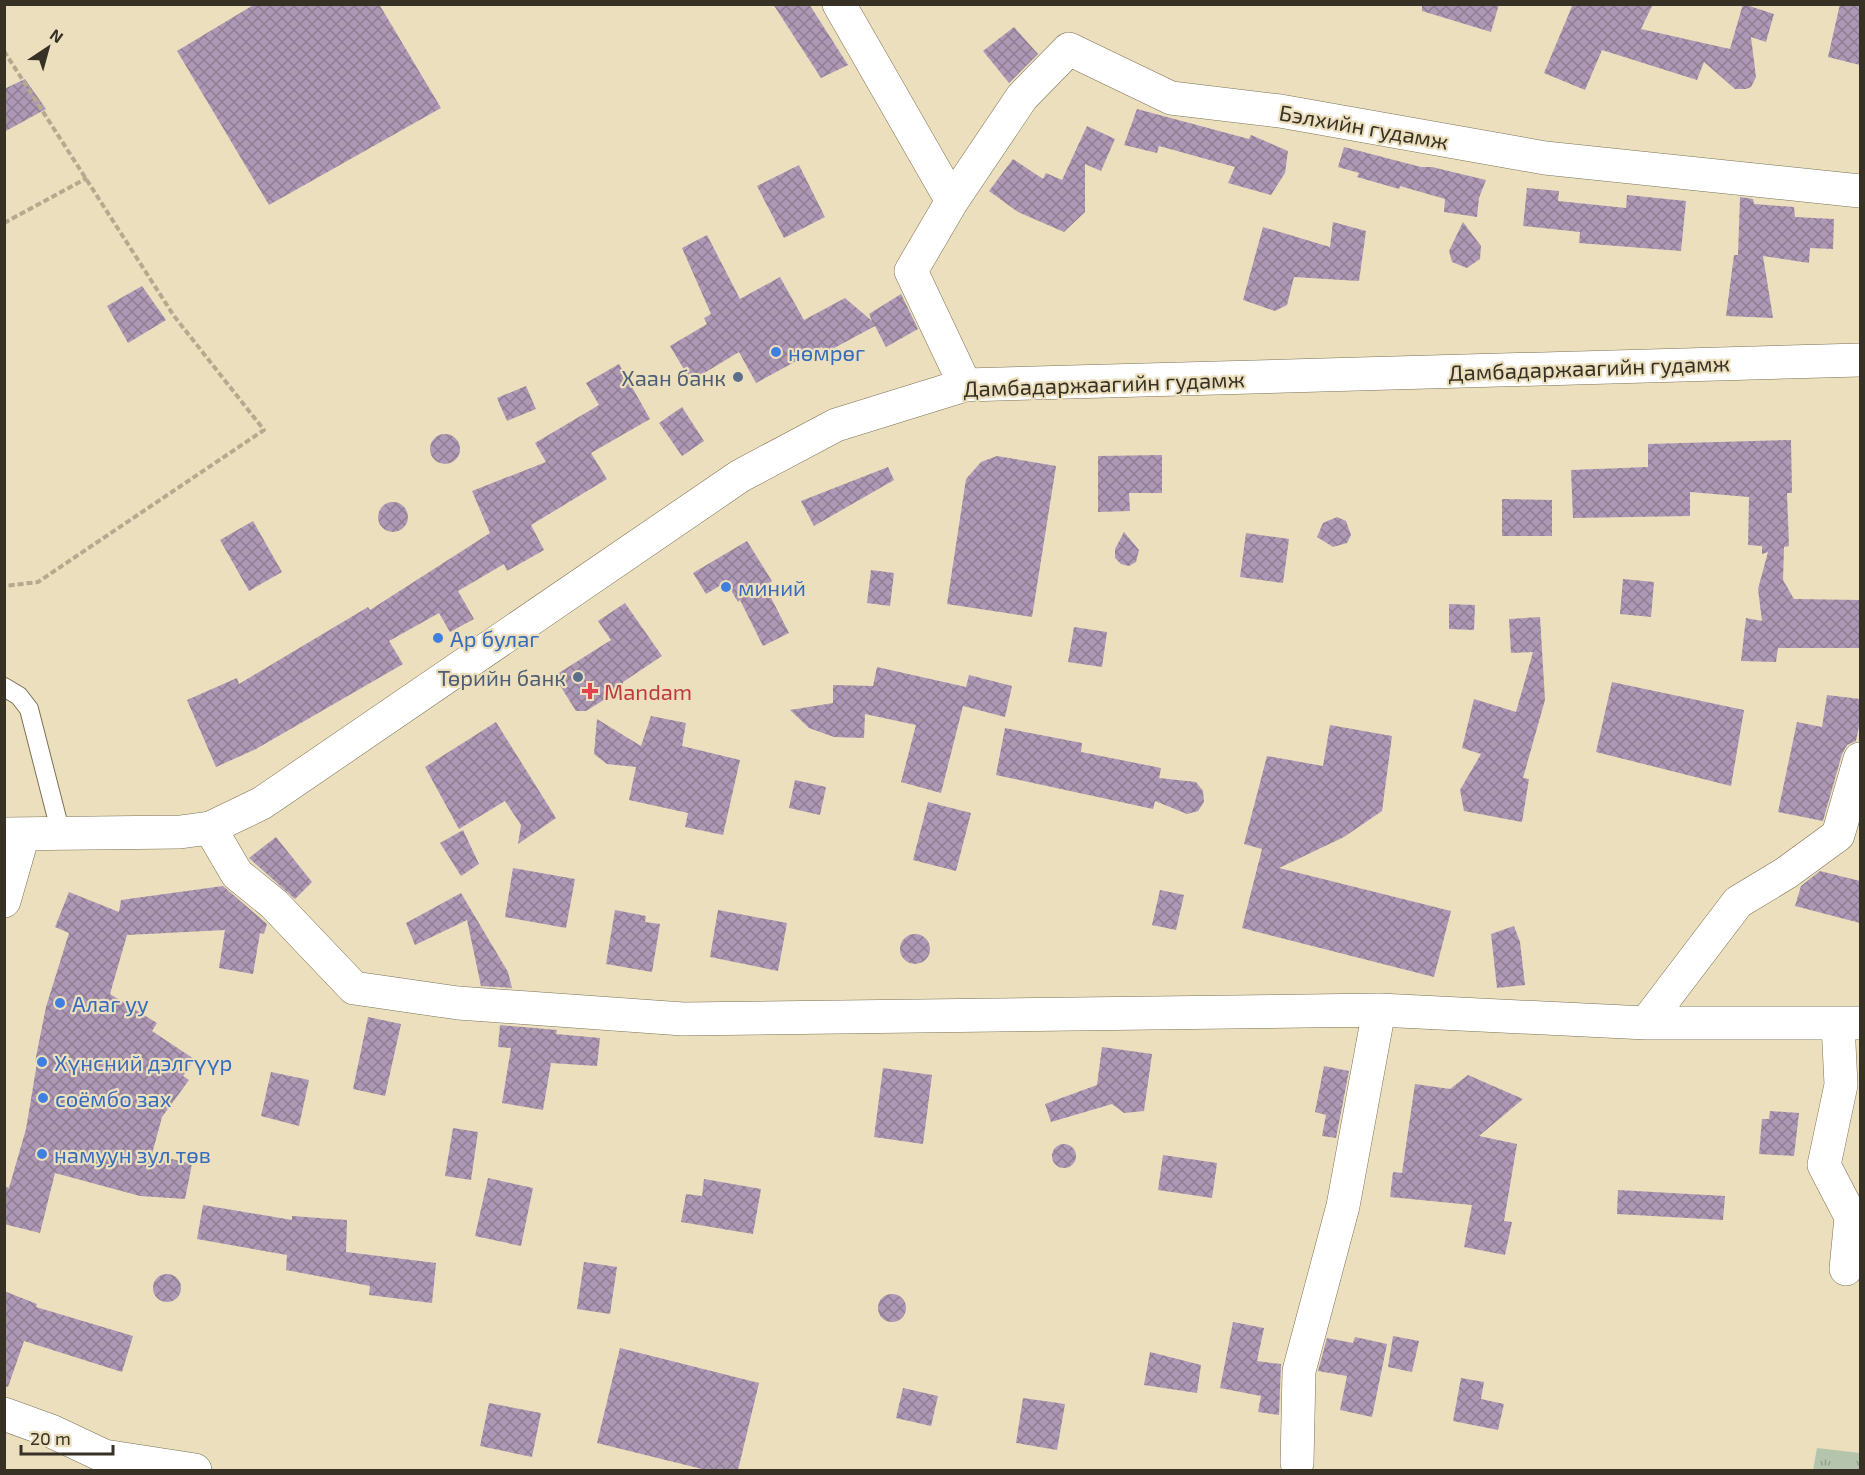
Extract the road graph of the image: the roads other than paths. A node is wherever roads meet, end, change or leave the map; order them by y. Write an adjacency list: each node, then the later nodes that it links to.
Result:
1 (839, 4): 3 (street)
2 (1860, 191): 3 (street, Бэлхийн гудамж)
3 (952, 201): 5 (street, Бэлхийн гудамж)
4 (1860, 360): 5 (street, Дамбадаржаагийн гудамж)
5 (965, 385): 9 (street, Дамбадаржаагийн гудамж)
6 (4, 687): 11 (lane)
7 (1860, 759): 8 (street)
8 (1855, 793): 14 (street)
9 (210, 828): 11 (street, Дамбадаржаагийн гудамж); 13 (street)
10 (14, 834): 11 (street, Дамбадаржаагийн гудамж); 12 (street)
11 (61, 834)
12 (4, 901)
13 (1379, 1010): 14 (street); 20 (street)
14 (1646, 1023): 15 (street)
15 (1849, 1023): 16 (street)
16 (1824, 1165): 17 (street); 18 (street)
17 (1860, 1180)
18 (1846, 1269)
19 (4, 1414): 21 (street)
20 (1298, 1464)
21 (195, 1470)

